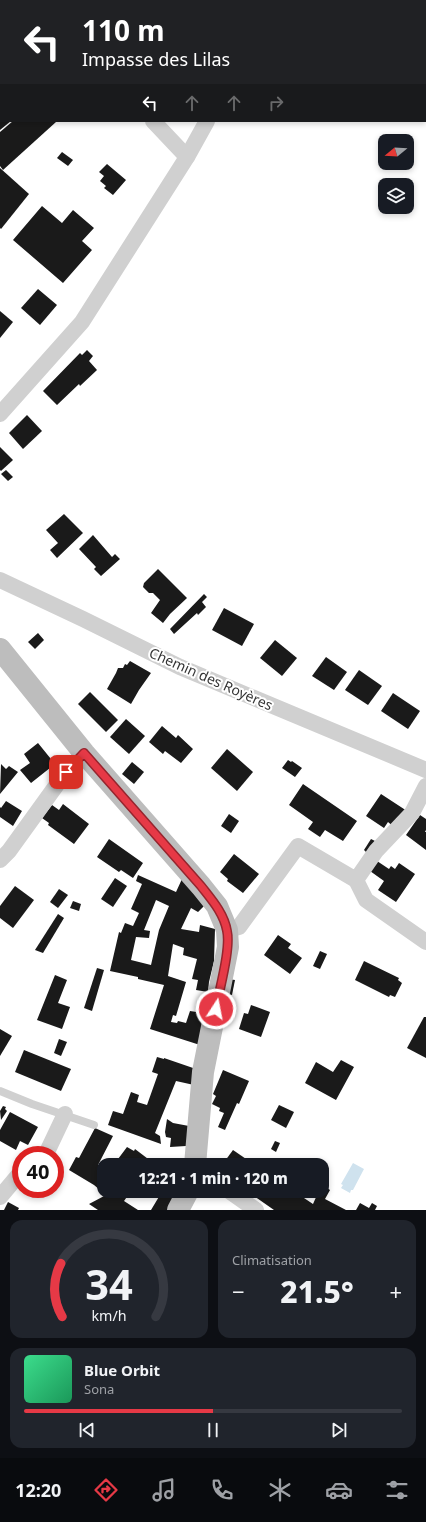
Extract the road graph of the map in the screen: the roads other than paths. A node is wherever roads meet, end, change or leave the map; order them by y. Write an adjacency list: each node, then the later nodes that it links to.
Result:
1 (154, 122): 3 (street)
2 (206, 122): 3 (street)
3 (187, 157): 4 (street)
4 (0, 414)
5 (0, 580): 8 (street, Chemin des Royères)
6 (0, 649): 7 (street)
7 (84, 753): 10 (street); 12 (street)
8 (426, 770)
9 (426, 786): 11 (street)
10 (0, 860)
11 (356, 880): 12 (street); 13 (street)
12 (227, 930): 18 (street)
13 (426, 942)
14 (0, 1091): 15 (lane)
15 (64, 1114): 16 (lane); 17 (street)
16 (94, 1125)
17 (50, 1146)
18 (196, 1158)
19 (12, 1183): 20 (street)
20 (0, 1197)
21 (184, 1198): 23 (street)
22 (239, 1198): 24 (street)
23 (178, 1210)
24 (256, 1210)

